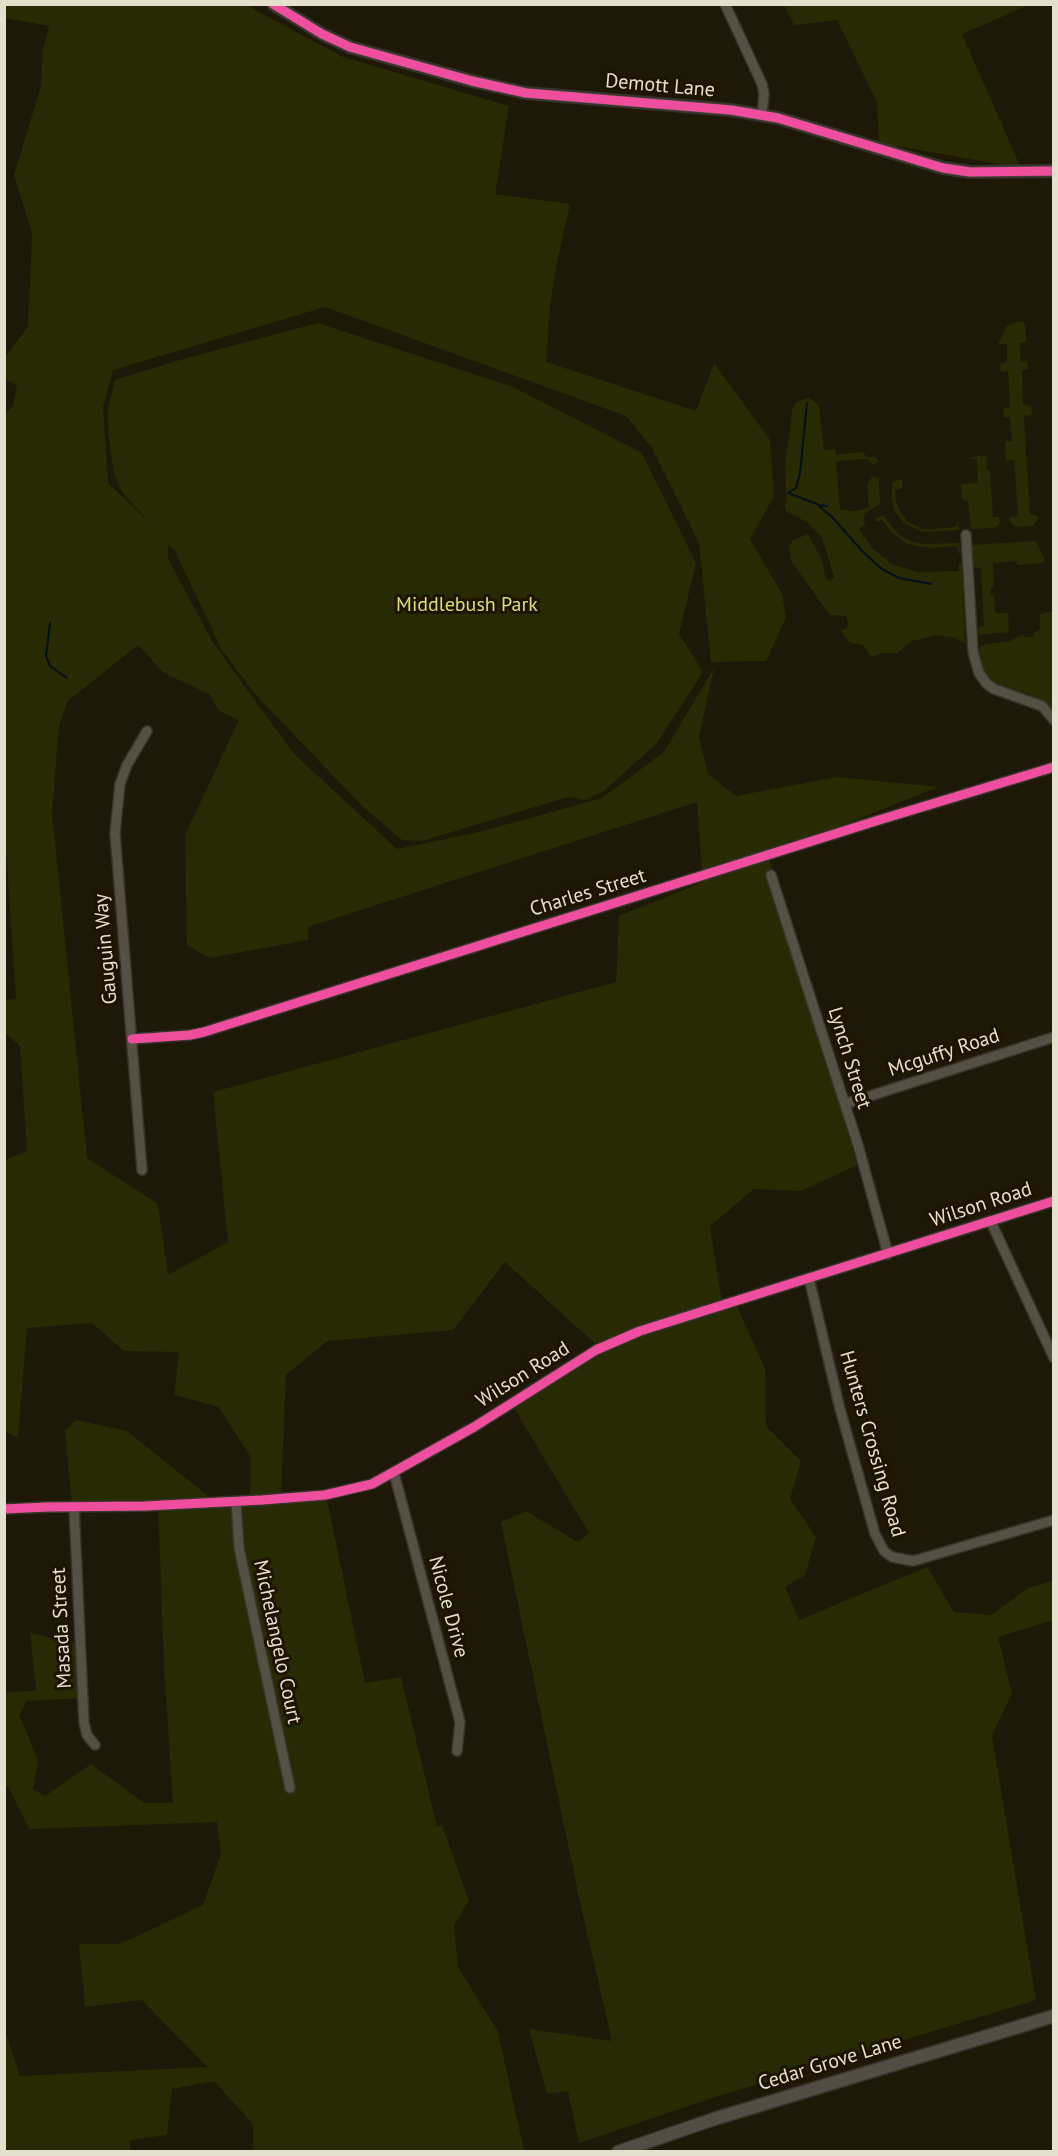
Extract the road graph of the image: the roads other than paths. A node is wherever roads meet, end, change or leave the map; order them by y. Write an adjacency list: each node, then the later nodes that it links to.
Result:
1 (273, 4): 3 (street, Demott Lane)
2 (725, 4): 3 (street)
3 (762, 115): 4 (street, Demott Lane)
4 (1053, 171)
5 (966, 536): 6 (street)
6 (1053, 720)
7 (147, 731): 11 (street, Gauguin Way)
8 (1053, 767): 11 (street, Charles Street)
9 (771, 875): 12 (street, Lynch Street)
10 (1053, 1037): 12 (street, Mcguffy Road)
11 (132, 1039): 13 (street, Gauguin Way)
12 (844, 1104): 16 (street, Lynch Street)
13 (142, 1170)
14 (1053, 1202): 15 (street, Wilson Road)
15 (991, 1221): 16 (street, Wilson Road); 18 (street)
16 (888, 1254): 17 (street, Wilson Road)
17 (809, 1278): 19 (street, Wilson Road); 23 (street, Hunters Crossing Road)
18 (1053, 1358)
19 (394, 1473): 20 (street, Wilson Road); 25 (street, Nicole Drive)
20 (236, 1502): 21 (street, Wilson Road); 26 (street, Michelangelo Court)
21 (75, 1507): 22 (street, Wilson Road); 24 (street, Masada Street)
22 (4, 1509)
23 (1053, 1520)
24 (95, 1745)
25 (457, 1751)
26 (290, 1788)
27 (1053, 2016): 28 (main road, Cedar Grove Lane)
28 (618, 2151)

